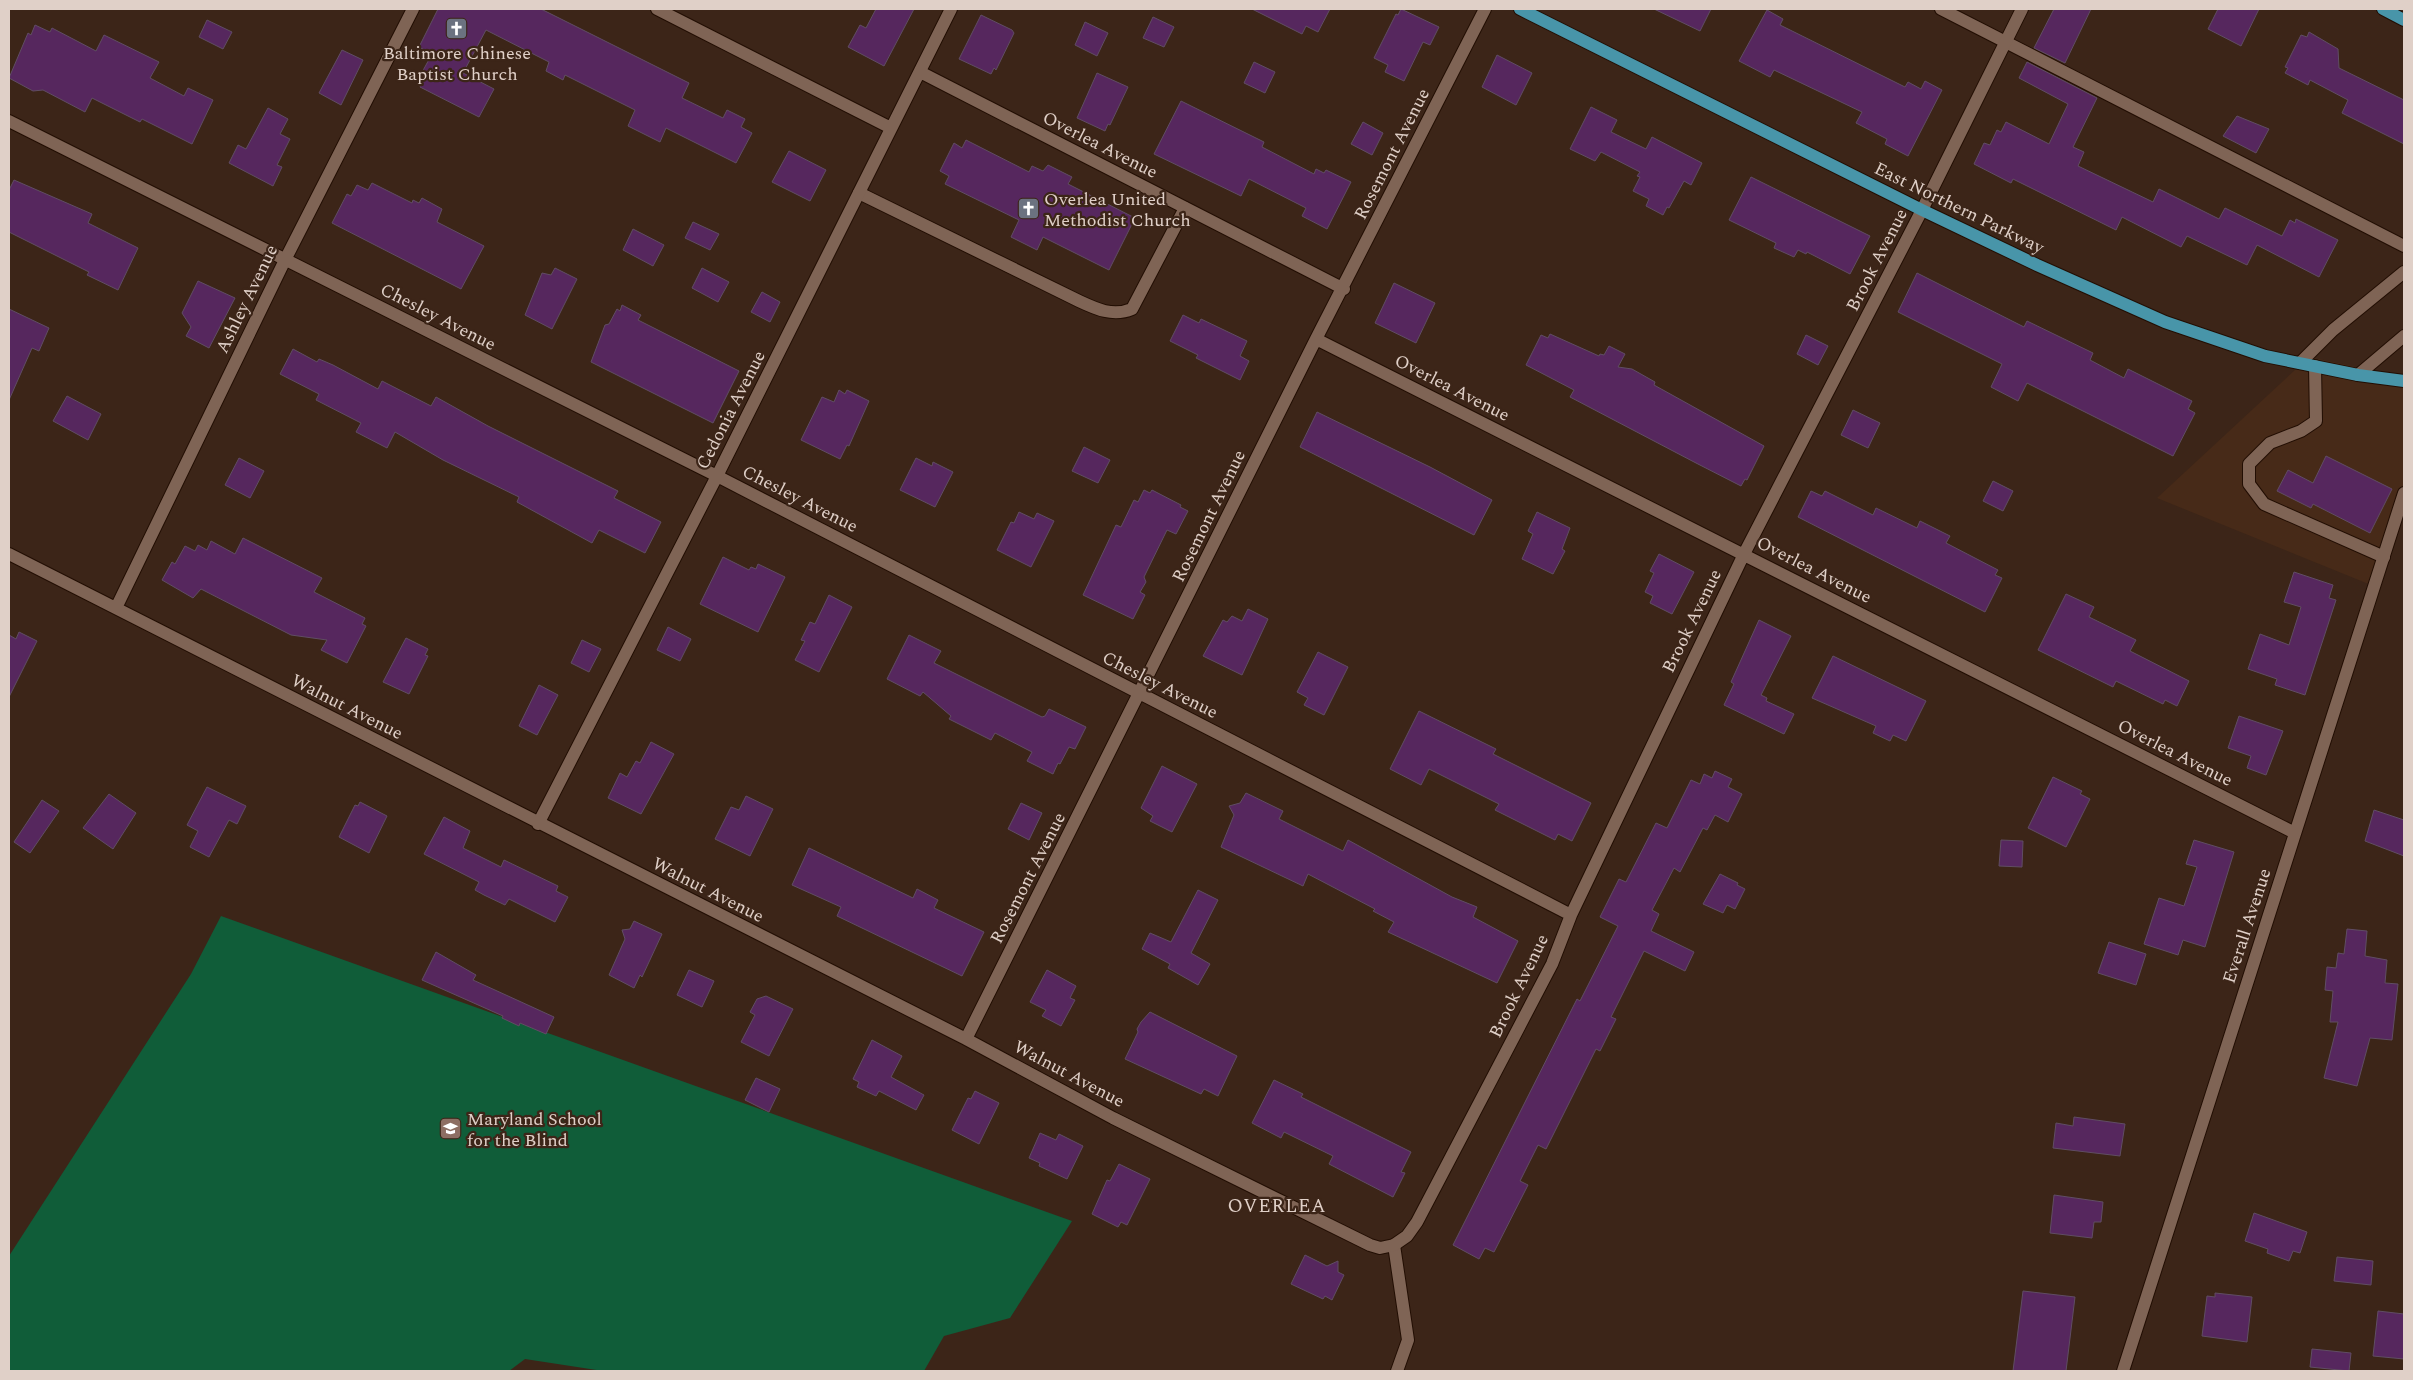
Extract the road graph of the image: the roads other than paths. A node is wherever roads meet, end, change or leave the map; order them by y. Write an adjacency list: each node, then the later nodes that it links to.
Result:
1 (413, 9): 18 (street, Ashley Avenue)
2 (657, 9): 13 (street)
3 (951, 9): 11 (street, Cedonia Avenue)
4 (1485, 9): 20 (street, Rosemont Avenue)
5 (1520, 9): 16 (main road, East Northern Parkway)
6 (1941, 9): 10 (street)
7 (2022, 9): 10 (street, Brook Avenue)
8 (2383, 9): 9 (main road)
9 (2404, 20)
10 (2006, 43): 16 (street, Brook Avenue); 17 (street)
11 (920, 72): 13 (street, Cedonia Avenue); 15 (street, Overlea Avenue)
12 (9, 121): 18 (street, Chesley Avenue)
13 (891, 128): 14 (street, Cedonia Avenue)
14 (859, 194): 15 (street); 27 (street, Cedonia Avenue)
15 (1185, 208): 20 (street, Overlea Avenue)
16 (1922, 210): 23 (main road, East Northern Parkway); 30 (street, Brook Avenue)
17 (2404, 246)
18 (285, 260): 27 (street, Chesley Avenue); 32 (street, Ashley Avenue)
19 (2404, 272): 23 (street)
20 (1344, 289): 22 (street, Rosemont Avenue)
21 (2404, 336): 25 (street)
22 (1316, 339): 30 (street, Overlea Avenue); 33 (street, Rosemont Avenue)
23 (2300, 363): 24 (main road, East Northern Parkway)
24 (2314, 366): 25 (main road, East Northern Parkway); 31 (street)
25 (2358, 375): 26 (main road, East Northern Parkway)
26 (2404, 381)
27 (718, 476): 33 (street, Chesley Avenue); 34 (street, Cedonia Avenue)
28 (2404, 492): 31 (street, Everall Avenue)
29 (9, 554): 32 (street, Walnut Avenue)
30 (1744, 554): 35 (street, Overlea Avenue); 36 (street, Brook Avenue)
31 (2384, 557): 35 (street, Everall Avenue)
32 (116, 608): 34 (street, Walnut Avenue)
33 (1140, 695): 36 (street, Chesley Avenue); 37 (street, Rosemont Avenue)
34 (538, 824): 37 (street, Walnut Avenue)
35 (2295, 833): 40 (street, Everall Avenue)
36 (1571, 915): 38 (street, Brook Avenue)
37 (966, 1039): 38 (street, Walnut Avenue)
38 (1394, 1245): 39 (street)
39 (1397, 1371)
40 (2123, 1371)

